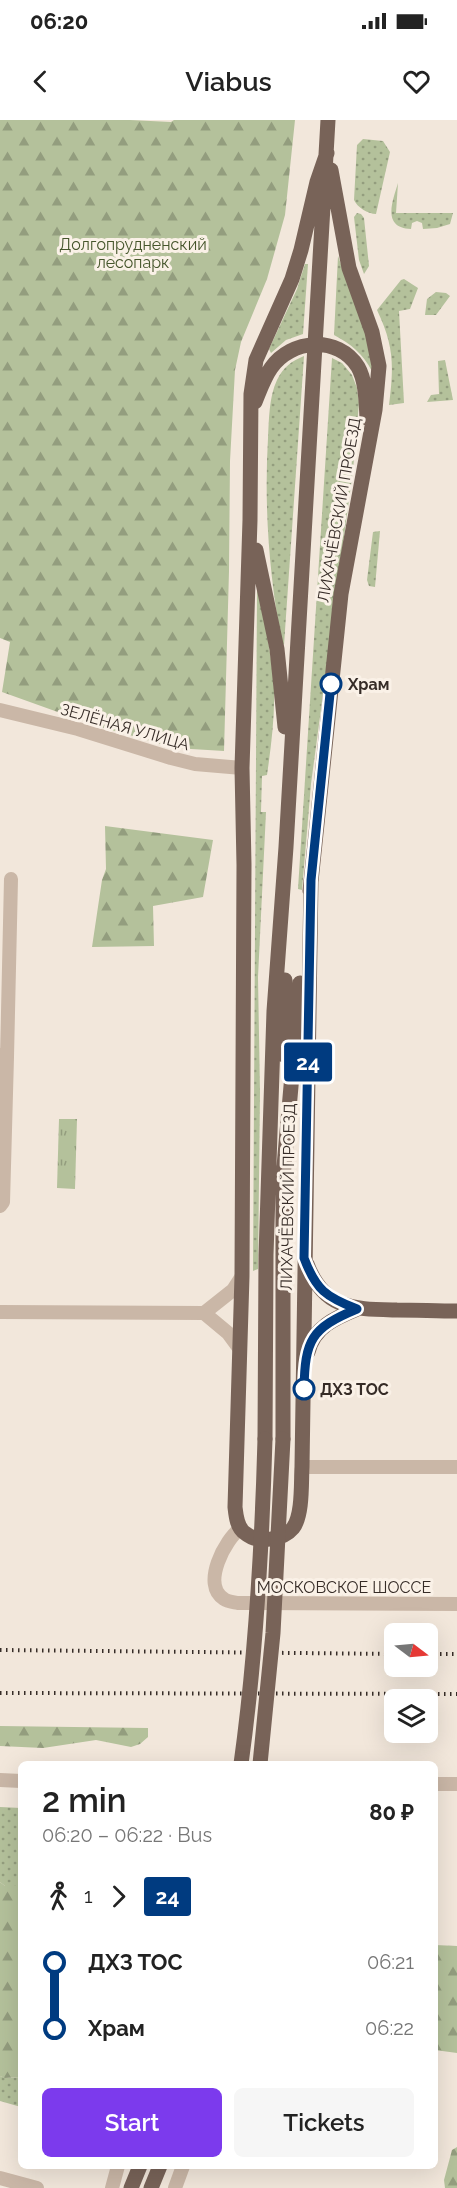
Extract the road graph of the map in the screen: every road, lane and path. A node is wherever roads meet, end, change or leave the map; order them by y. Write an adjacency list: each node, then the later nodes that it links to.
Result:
1 (328, 120): 2 (main road, ЛИХАЧЁВСКИЙ ПРОЕЗД)
2 (327, 153): 3 (main road, ЛИХАЧЁВСКИЙ ПРОЕЗД); 4 (main road, ЛИХАЧЁВСКИЙ ПРОЕЗД); 5 (main road, ЛИХАЧЁВСКИЙ ПРОЕЗД)
3 (316, 344): 4 (main road); 5 (main road); 9 (main road, ЛИХАЧЁВСКИЙ ПРОЕЗД)
4 (251, 413): 6 (main road, ЛИХАЧЁВСКИЙ ПРОЕЗД)
5 (368, 445): 12 (main road, ЛИХАЧЁВСКИЙ ПРОЕЗД)
6 (250, 520): 8 (main road); 9 (main road)
7 (0, 710): 8 (street, ЗЕЛЁНАЯ УЛИЦА)
8 (242, 768): 17 (main road)
9 (290, 769): 10 (main road, ЛИХАЧЁВСКИЙ ПРОЕЗД)
10 (286, 847): 14 (main road, ЛИХАЧЁВСКИЙ ПРОЕЗД); 28 (main road, ЛИХАЧЁВСКИЙ ПРОЕЗД, bridge)
11 (11, 879): 13 (street)
12 (311, 880): 14 (main road, ЛИХАЧЁВСКИЙ ПРОЕЗД); 16 (main road, ЛИХАЧЁВСКИЙ ПРОЕЗД)
13 (3, 1056): 15 (street)
14 (283, 1178): 29 (main road, ЛИХАЧЁВСКИЙ ПРОЕЗД, bridge)
15 (0, 1206)
16 (304, 1258): 18 (main road); 23 (main road, ЛИХАЧЁВСКИЙ ПРОЕЗД)
17 (242, 1276): 21 (street); 22 (main road)
18 (357, 1309): 19 (main road); 23 (main road)
19 (457, 1311)
20 (0, 1312): 21 (street)
21 (204, 1313): 22 (street)
22 (239, 1348): 26 (main road)
23 (304, 1370): 24 (main road)
24 (302, 1467): 25 (street); 26 (main road)
25 (457, 1467)
26 (241, 1528): 27 (street, МОСКОВСКОЕ ШОССЕ)
27 (457, 1604)
28 (242, 1761)
29 (260, 1761)
30 (0, 1780): 31 (street)
31 (18, 1781)
32 (438, 1784): 33 (street)
33 (457, 1784)
34 (117, 2169): 40 (street)
35 (139, 2169): 41 (main road)
36 (159, 2169): 42 (main road)
37 (182, 2169): 43 (street)
38 (0, 2178): 39 (street)
39 (37, 2188)
40 (112, 2188)
41 (131, 2188)
42 (151, 2188)
43 (175, 2188)

